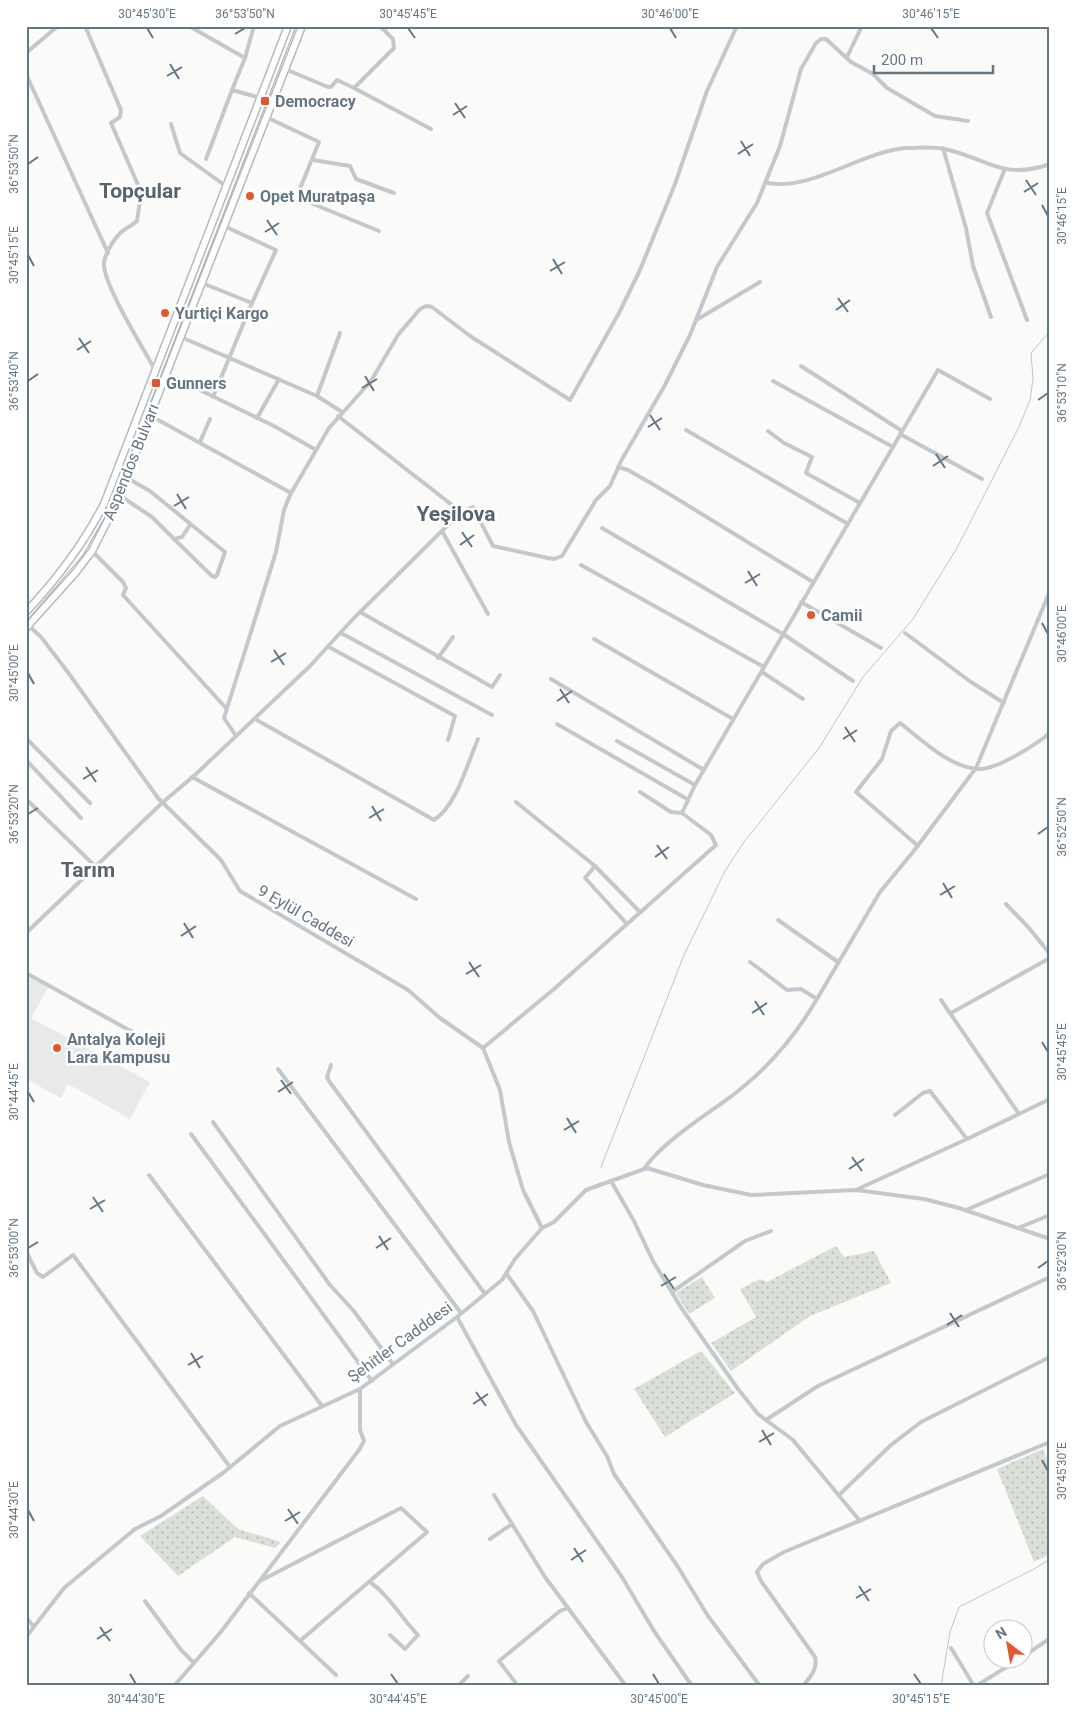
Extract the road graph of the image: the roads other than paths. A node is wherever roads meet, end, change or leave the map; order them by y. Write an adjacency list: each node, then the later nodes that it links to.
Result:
1 (58, 26): 10 (street)
2 (85, 26): 32 (street)
3 (189, 26): 11 (street)
4 (254, 26): 11 (street)
5 (288, 26): 17 (main road, Aspendos Bulvarı)
6 (302, 26): 13 (main road, Aspendos Bulvarı)
7 (380, 26): 15 (street)
8 (737, 26): 50 (street)
9 (862, 26): 12 (street)
10 (26, 53)
11 (245, 58): 16 (street)
12 (847, 58): 19 (street); 27 (street)
13 (285, 68): 15 (street); 18 (main road, Aspendos Bulvarı)
14 (26, 74): 32 (street)
15 (354, 88): 21 (street)
16 (232, 90): 17 (street); 23 (street)
17 (261, 98): 28 (main road, Aspendos Bulvarı)
18 (266, 118): 24 (street); 30 (main road, Aspendos Bulvarı)
19 (968, 121)
20 (171, 124): 28 (street)
21 (430, 129)
22 (943, 148): 26 (street); 27 (street); 36 (street)
23 (206, 159)
24 (313, 160): 29 (street); 31 (street)
25 (1050, 164): 26 (street)
26 (1004, 171): 38 (street)
27 (768, 183): 37 (street)
28 (226, 187): 43 (main road, Aspendos Bulvarı)
29 (394, 193)
30 (224, 226): 34 (main road, Aspendos Bulvarı); 35 (street)
31 (380, 231)
32 (108, 253): 43 (street)
33 (760, 282): 37 (street)
34 (202, 283): 35 (street); 40 (main road, Aspendos Bulvarı)
35 (252, 303): 41 (street)
36 (991, 317)
37 (697, 319): 61 (street)
38 (1027, 320)
39 (340, 333): 48 (street)
40 (181, 337): 41 (street); 44 (main road, Aspendos Bulvarı)
41 (229, 356): 45 (street); 47 (street)
42 (801, 366): 57 (street)
43 (155, 370): 78 (main road, Aspendos Bulvarı)
44 (167, 374): 47 (street); 51 (main road, Aspendos Bulvarı)
45 (279, 379): 48 (street); 53 (street)
46 (773, 381): 59 (street)
47 (213, 396): 53 (street)
48 (317, 396): 50 (street)
49 (990, 399): 57 (street)
50 (342, 412): 52 (street)
51 (151, 416): 58 (street); 62 (main road, Aspendos Bulvarı)
52 (338, 416): 60 (street); 67 (street)
53 (257, 418): 60 (street)
54 (210, 419): 58 (street)
55 (686, 430): 68 (street)
56 (768, 431): 66 (street)
57 (901, 432): 59 (street); 63 (street)
58 (200, 442): 64 (street)
59 (893, 447): 66 (street)
60 (316, 450): 64 (street)
61 (618, 467): 67 (street); 75 (street)
62 (127, 478): 65 (main road, Aspendos Bulvarı); 69 (street)
63 (982, 479)
64 (291, 493): 97 (street)
65 (119, 495): 72 (street); 73 (main road, Aspendos Bulvarı)
66 (860, 503): 68 (street)
67 (461, 512): 71 (street)
68 (848, 524): 75 (street)
69 (190, 525): 72 (street); 72 (street)
70 (602, 528): 84 (street)
71 (442, 531): 79 (street); 80 (street)
72 (174, 539)
73 (92, 551): 81 (main road, Aspendos Bulvarı); 97 (street)
74 (581, 565): 90 (street)
75 (813, 582): 77 (street)
76 (1050, 591): 96 (street)
77 (801, 602): 84 (street); 88 (street)
78 (26, 612)
79 (360, 612): 82 (street); 89 (street)
80 (488, 614)
81 (27, 626): 118 (street, 9 Eylül Caddesi)
82 (341, 633): 87 (street); 98 (street)
83 (905, 633): 96 (street)
84 (783, 634): 90 (street); 94 (street)
85 (453, 636): 89 (street)
86 (594, 639): 100 (street)
87 (328, 647): 99 (street); 106 (street)
88 (881, 648)
89 (438, 658): 92 (street)
90 (764, 667): 91 (street)
91 (762, 672): 95 (street); 100 (street)
92 (500, 675)
93 (551, 679): 110 (street)
94 (853, 681)
95 (803, 699)
96 (1004, 703): 109 (street)
97 (226, 708): 103 (street)
98 (492, 715)
99 (255, 719): 103 (street); 105 (street)
100 (733, 719): 110 (street)
101 (557, 724): 115 (street)
102 (1050, 733): 109 (street)
103 (236, 736): 111 (street)
104 (26, 738): 117 (street)
105 (478, 739)
106 (448, 740)
107 (616, 741): 112 (street)
108 (26, 760): 120 (street)
109 (976, 768): 121 (street); 121 (street)
110 (704, 770): 112 (street)
111 (192, 777): 118 (street); 124 (street)
112 (695, 785): 115 (street)
113 (640, 792): 119 (street)
114 (26, 799): 122 (street)
115 (687, 799): 119 (street)
116 (516, 802): 123 (street)
117 (90, 803)
118 (162, 803): 122 (street); 138 (street, 9 Eylül Caddesi)
119 (682, 813): 126 (street)
120 (81, 818)
121 (918, 846): 132 (street)
122 (95, 866): 129 (street)
123 (595, 866): 126 (street); 128 (street)
124 (416, 899)
125 (1006, 904): 130 (street)
126 (640, 912): 128 (street)
127 (778, 920): 132 (street)
128 (627, 924): 138 (street)
129 (26, 934)
130 (1050, 956): 136 (street)
131 (750, 962): 134 (street)
132 (838, 962): 134 (street)
133 (26, 973): 137 (street)
134 (817, 999): 147 (street)
135 (941, 1000): 136 (street)
136 (951, 1013): 142 (street)
137 (156, 1045)
138 (483, 1048): 154 (street)
139 (331, 1065): 162 (street)
140 (278, 1068): 163 (street)
141 (1050, 1099): 142 (street)
142 (1019, 1114): 146 (street)
143 (895, 1115): 146 (street)
144 (213, 1122): 166 (street)
145 (191, 1134): 167 (street)
146 (967, 1139): 151 (street)
147 (643, 1169): 150 (street, Şehitler Cadddesi); 151 (street)
148 (1050, 1174): 152 (street)
149 (149, 1175): 169 (street)
150 (611, 1181): 154 (street, Şehitler Cadddesi); 161 (street)
151 (856, 1190): 152 (street)
152 (966, 1210): 155 (street)
153 (1050, 1215): 155 (street)
154 (542, 1228): 159 (street, Şehitler Cadddesi)
155 (1018, 1228): 157 (street)
156 (771, 1231): 161 (street)
157 (1050, 1239)
158 (26, 1251): 172 (street)
159 (506, 1273): 162 (street, Şehitler Cadddesi); 200 (street)
160 (1050, 1277): 170 (street)
161 (672, 1292): 170 (street)
162 (485, 1294): 163 (street, Şehitler Cadddesi)
163 (461, 1313): 164 (street, Şehitler Cadddesi)
164 (457, 1317): 166 (street, Şehitler Cadddesi); 199 (street)
165 (1050, 1357): 173 (street)
166 (393, 1364): 167 (street, Şehitler Cadddesi)
167 (372, 1380): 168 (street, Şehitler Cadddesi)
168 (360, 1389): 169 (street, Şehitler Cadddesi); 179 (street)
169 (322, 1406): 172 (street, Şehitler Cadddesi)
170 (766, 1420): 173 (street)
171 (1050, 1442): 175 (street)
172 (230, 1467): 184 (street, Şehitler Cadddesi)
173 (839, 1494): 175 (street)
174 (494, 1495): 176 (street)
175 (860, 1521): 201 (street)
176 (512, 1524): 177 (street); 182 (street)
177 (490, 1539)
178 (370, 1582): 179 (street); 185 (street); 188 (street)
179 (258, 1583): 180 (street)
180 (249, 1594): 188 (street); 191 (street)
181 (145, 1601): 191 (street)
182 (568, 1608): 197 (street); 198 (street)
183 (26, 1617): 184 (street)
184 (34, 1627): 186 (street, Şehitler Cadddesi)
185 (390, 1635)
186 (26, 1637)
187 (1049, 1639): 190 (street)
188 (301, 1640): 193 (street)
189 (951, 1648): 202 (street)
190 (1034, 1649)
191 (193, 1662): 195 (street)
192 (1001, 1670): 202 (street)
193 (336, 1675)
194 (468, 1676): 196 (street)
195 (174, 1686)
196 (458, 1686)
197 (518, 1686)
198 (626, 1686)
199 (692, 1686)
200 (760, 1686)
201 (803, 1686)
202 (975, 1686)

